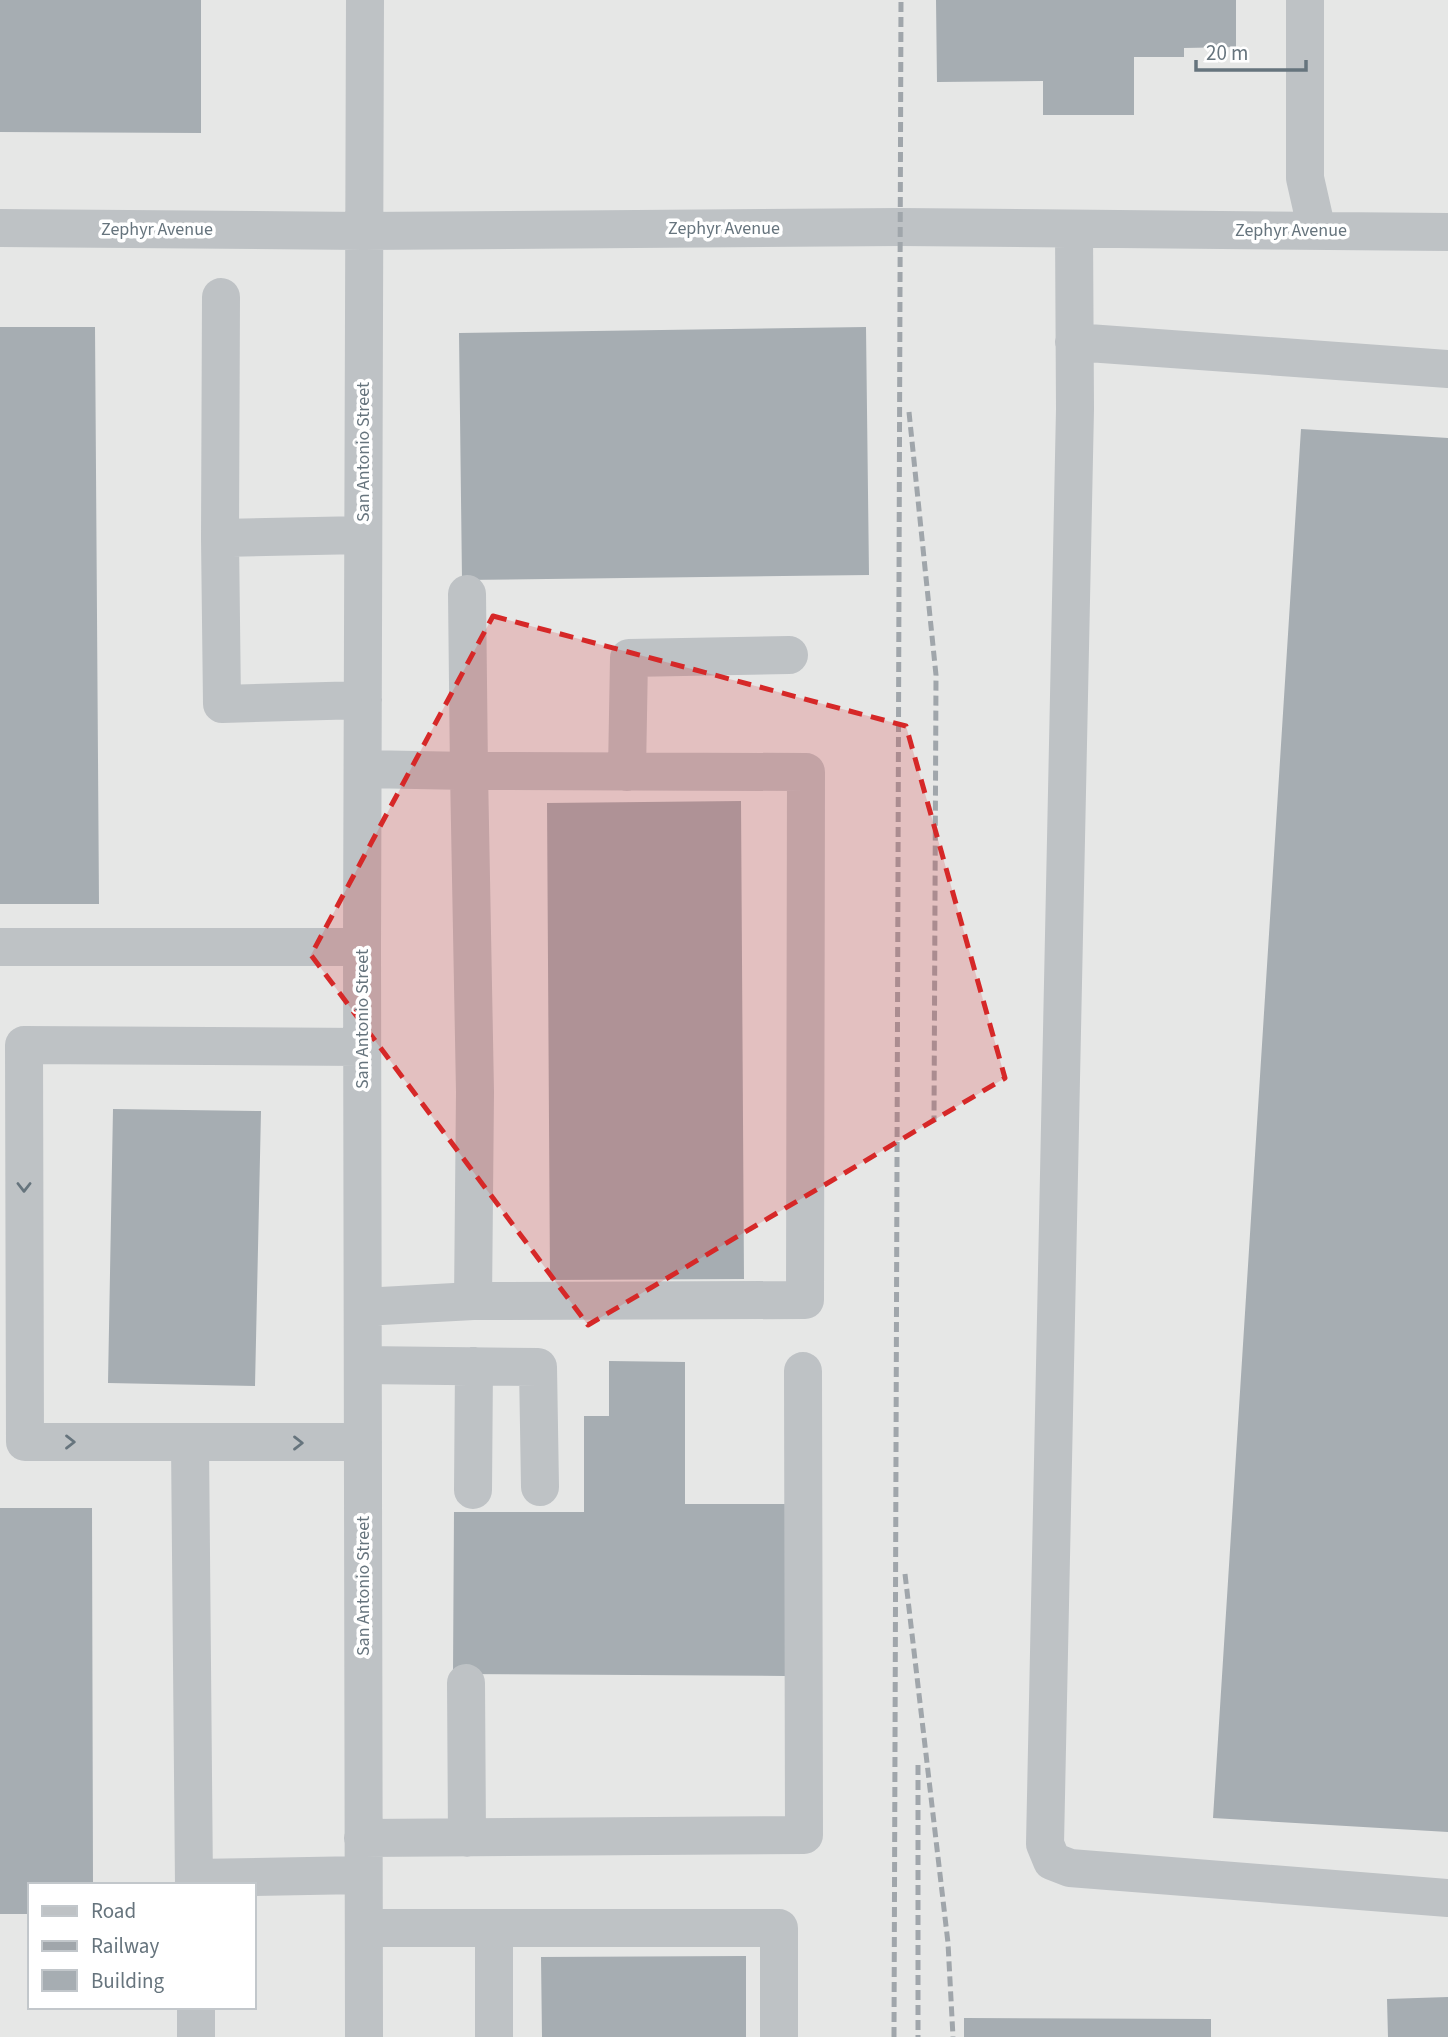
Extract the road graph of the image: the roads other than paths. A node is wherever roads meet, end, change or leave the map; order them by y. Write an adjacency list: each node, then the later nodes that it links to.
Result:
1 (365, 0): 5 (street, San Antonio Street)
2 (1305, 0): 6 (street)
3 (0, 228): 5 (street, Zephyr Avenue)
4 (1074, 229): 5 (street, Zephyr Avenue); 6 (street, Zephyr Avenue); 9 (street)
5 (363, 230): 11 (street, San Antonio Street)
6 (1317, 230): 7 (street, Zephyr Avenue)
7 (1448, 232)
8 (221, 297): 12 (street)
9 (1074, 342): 10 (street); 37 (street)
10 (1448, 369)
11 (363, 535): 12 (street); 15 (street, San Antonio Street)
12 (220, 538): 15 (street)
13 (467, 594): 17 (street)
14 (789, 654): 18 (street)
15 (363, 700): 16 (street, San Antonio Street)
16 (363, 769): 17 (street); 20 (street, San Antonio Street)
17 (469, 771): 18 (street); 23 (street)
18 (627, 772): 23 (street)
19 (0, 947): 20 (street)
20 (362, 947): 21 (street, San Antonio Street)
21 (362, 1048): 22 (street); 24 (street, San Antonio Street)
22 (12, 1127): 28 (street, one-way to 28)
23 (473, 1301): 24 (street)
24 (363, 1307): 25 (street, San Antonio Street)
25 (363, 1365): 26 (street); 29 (street, San Antonio Street)
26 (474, 1366): 31 (street); 32 (street)
27 (803, 1371): 34 (street)
28 (12, 1442): 30 (street, one-way to 30)
29 (363, 1442): 30 (street, one-way to 29); 35 (street, San Antonio Street)
30 (190, 1443): 36 (street)
31 (540, 1487)
32 (473, 1490)
33 (466, 1683): 34 (street)
34 (467, 1838): 35 (street)
35 (363, 1857): 36 (street); 38 (street, San Antonio Street)
36 (194, 1882)
37 (1448, 1898)
38 (366, 1928): 39 (street); 42 (street, San Antonio Street)
39 (494, 1928): 43 (street); 44 (street)
40 (196, 2009): 41 (street)
41 (196, 2037)
42 (364, 2037)
43 (494, 2037)
44 (779, 2037)

